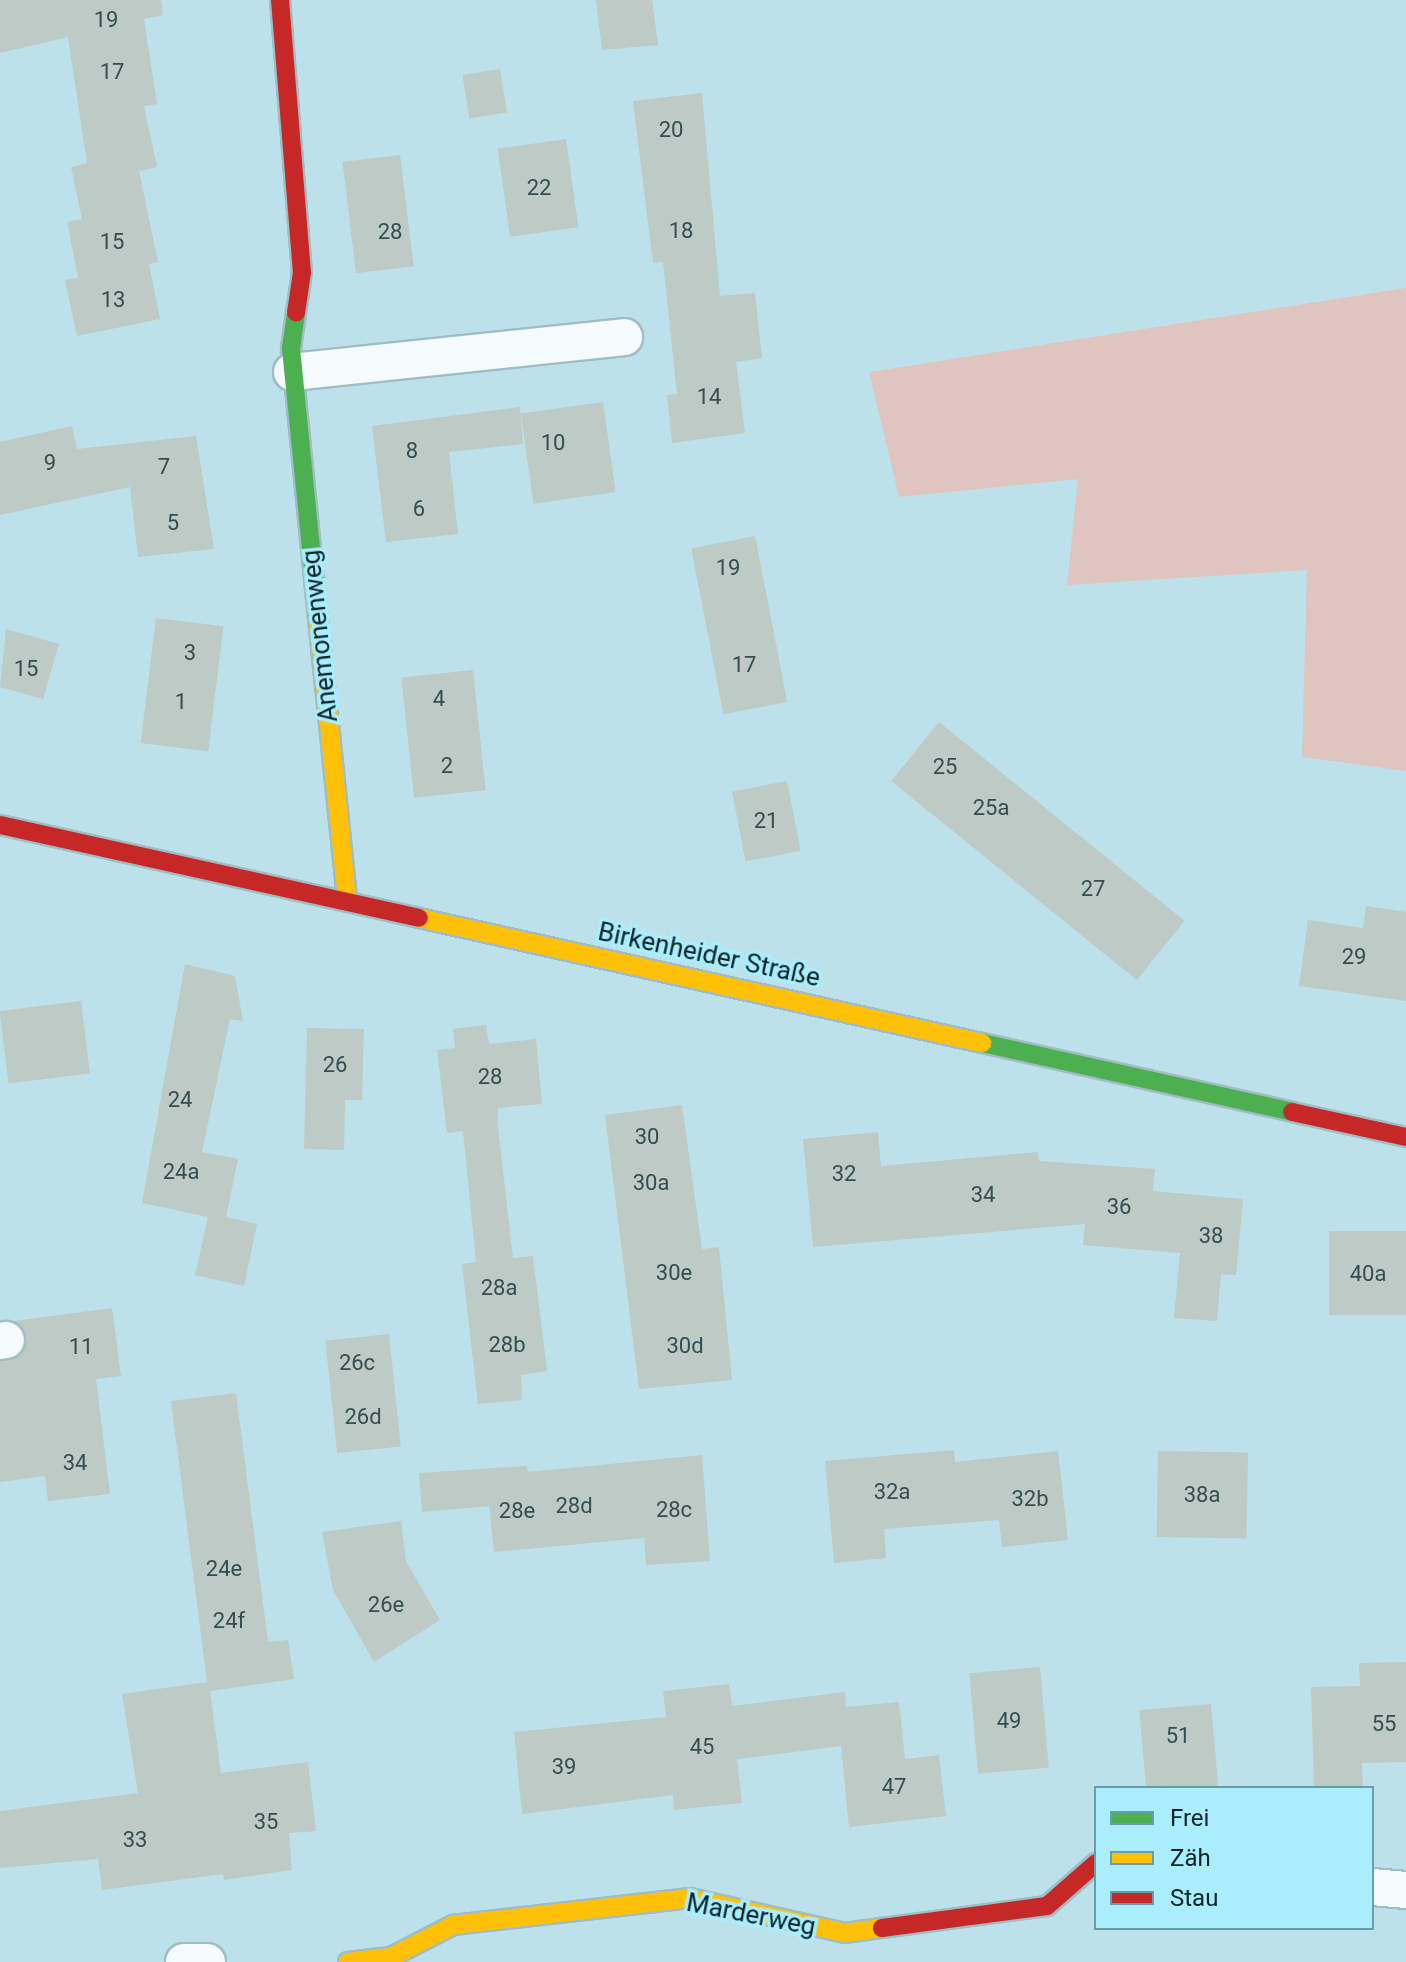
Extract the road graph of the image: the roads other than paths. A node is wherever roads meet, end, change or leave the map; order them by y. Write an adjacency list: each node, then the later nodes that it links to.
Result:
1 (280, 0): 3 (street, Anemonenweg)
2 (624, 337): 3 (street)
3 (292, 372): 5 (street, Anemonenweg)
4 (0, 825): 5 (street, Birkenheider Straße)
5 (347, 900): 6 (street, Birkenheider Straße)
6 (1406, 1137)
7 (1094, 1865): 12 (street, Marderweg)
8 (1374, 1887): 9 (street)
9 (1406, 1890)
10 (184, 1962): 11 (street)
11 (207, 1962)
12 (348, 1962)

